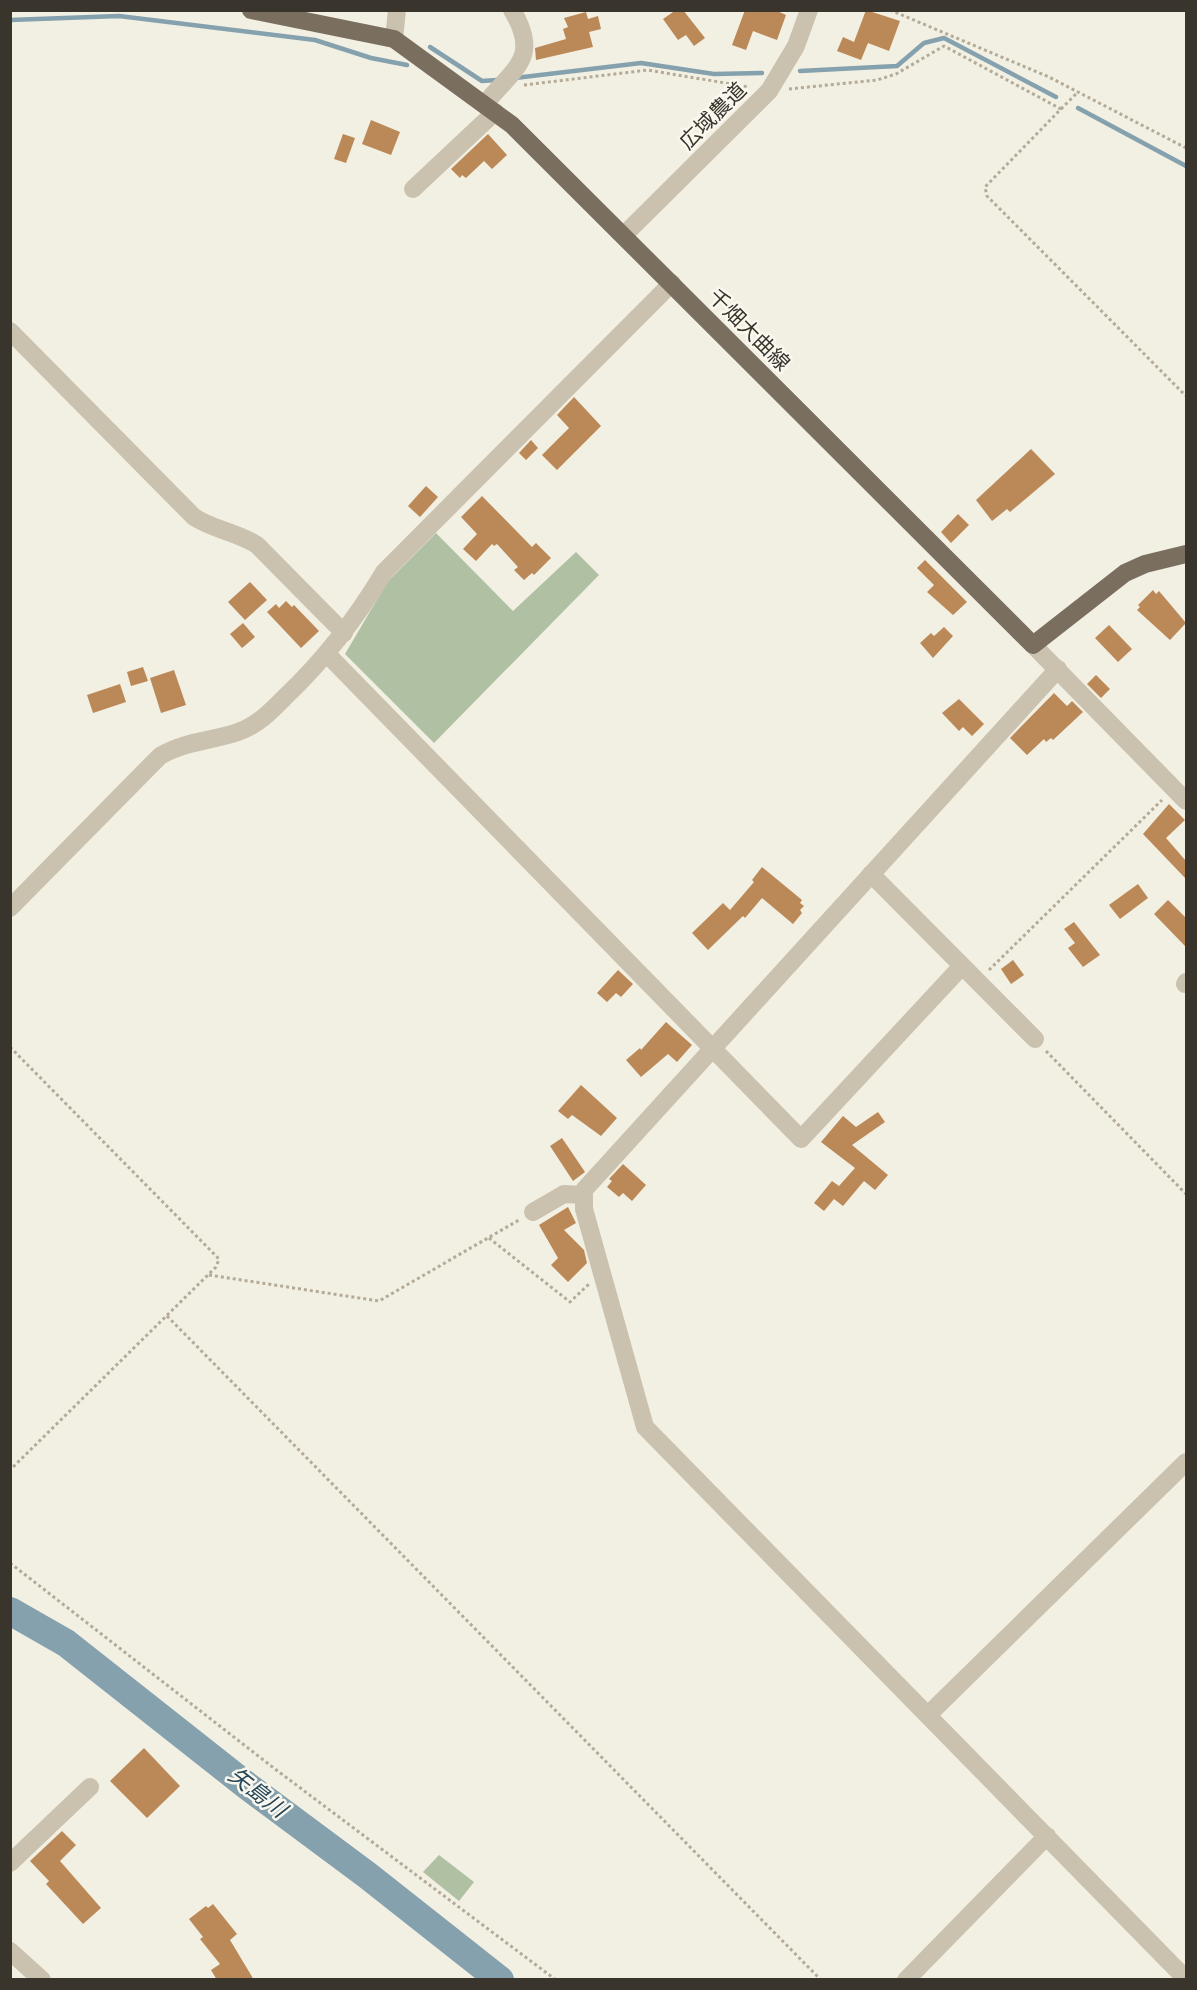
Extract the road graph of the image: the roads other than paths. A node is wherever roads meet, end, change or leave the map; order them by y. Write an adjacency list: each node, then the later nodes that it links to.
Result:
1 (250, 10): 5 (main road, 千畑大曲線)
2 (397, 10): 5 (street)
3 (512, 10): 6 (street)
4 (809, 10): 8 (street, 広域農道)
5 (394, 39): 6 (main road, 千畑大曲線)
6 (490, 108): 7 (street); 8 (main road, 千畑大曲線)
7 (413, 189)
8 (624, 235): 9 (main road, 千畑大曲線)
9 (672, 284): 12 (street); 13 (main road, 千畑大曲線)
10 (10, 332): 12 (street)
11 (1186, 554): 13 (main road)
12 (344, 633): 14 (street)
13 (1033, 645): 15 (street)
14 (327, 654): 18 (street); 21 (street)
15 (1058, 669): 16 (street); 17 (street)
16 (1180, 794)
17 (871, 874): 19 (street); 21 (street)
18 (10, 908)
19 (962, 966): 20 (street); 21 (street)
20 (1035, 1039)
21 (713, 1048): 22 (street)
22 (584, 1195): 23 (street); 25 (street)
23 (533, 1212)
24 (1186, 1462): 25 (street)
25 (928, 1715): 27 (street)
26 (90, 1787): 28 (street)
27 (1047, 1836): 30 (street); 32 (street)
28 (10, 1863)
29 (10, 1951): 31 (street)
30 (1186, 1979)
31 (42, 1980)
32 (906, 1980)

